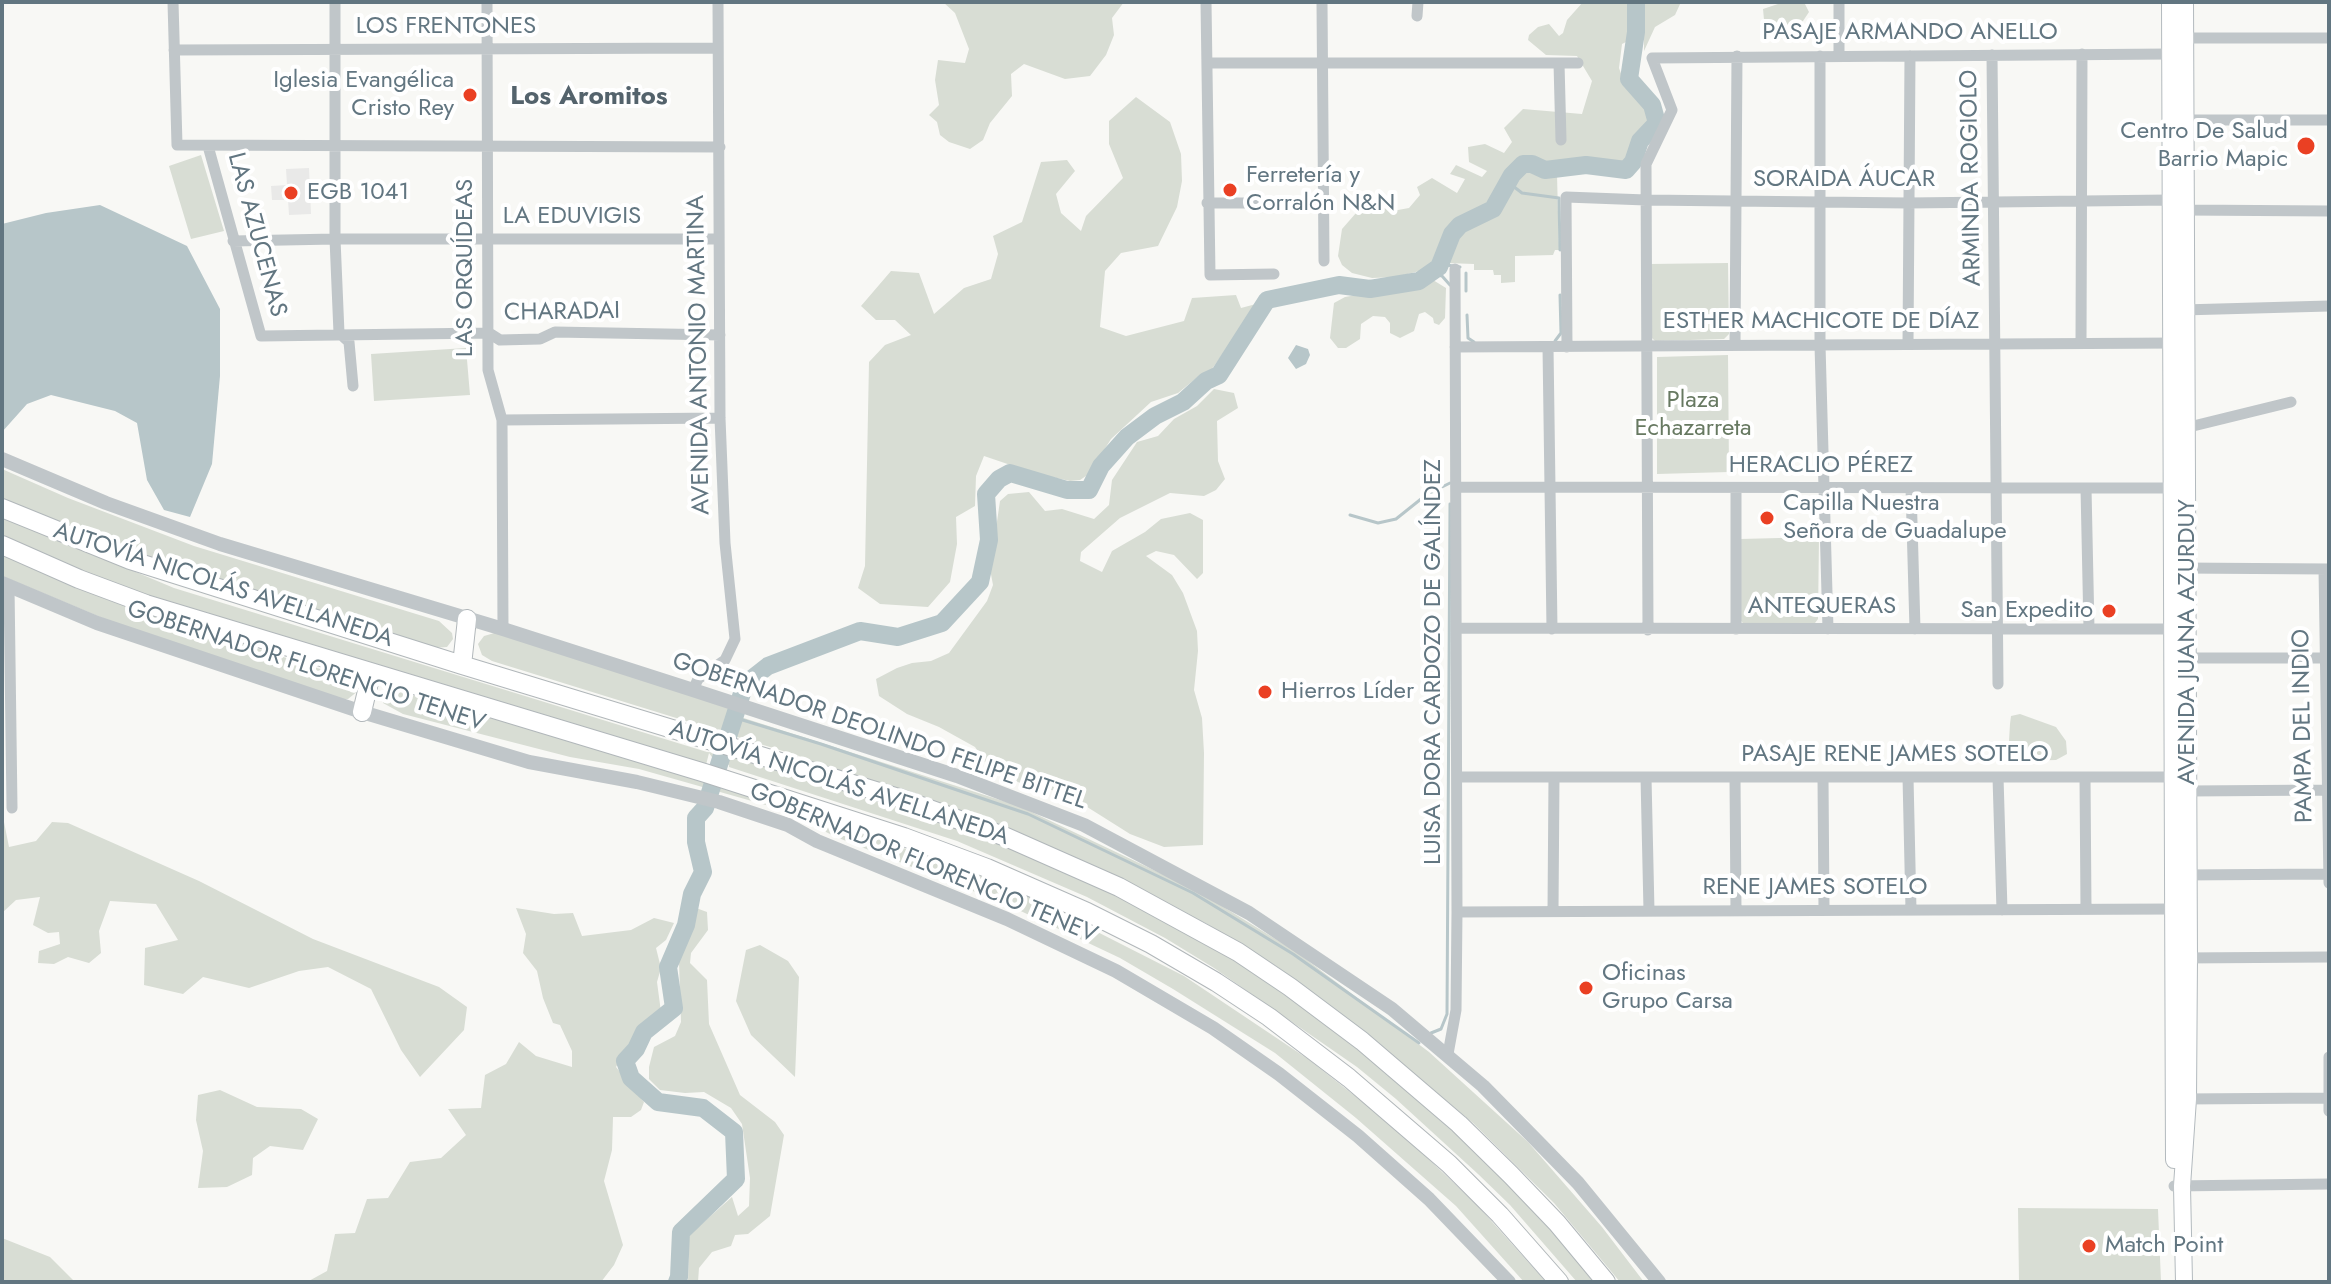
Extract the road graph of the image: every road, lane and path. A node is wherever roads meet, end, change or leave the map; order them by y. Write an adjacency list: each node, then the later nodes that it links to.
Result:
1 (173, 2): 16 (street)
2 (335, 2): 17 (street)
3 (487, 2): 15 (street, LAS ORQUÍDEAS)
4 (718, 2): 14 (street, AVENIDA ANTONIO MARTINA)
5 (1206, 2): 25 (street)
6 (1322, 2): 24 (street)
7 (1418, 2): 11 (street)
8 (1839, 2): 22 (street)
9 (2170, 2): 13 (main road, AVENIDA JUANA AZURDUY)
10 (2185, 2): 13 (main road, AVENIDA JUANA AZURDUY)
11 (1417, 16)
12 (2329, 38): 13 (street, PASAJE ARMANDO ANELLO)
13 (2174, 43): 18 (street, PASAJE ARMANDO ANELLO); 28 (main road, AVENIDA JUANA AZURDUY)
14 (718, 48): 15 (street, LOS FRENTONES); 34 (street, AVENIDA ANTONIO MARTINA)
15 (488, 49): 17 (street, LOS FRENTONES); 32 (street, LAS ORQUÍDEAS)
16 (174, 50): 17 (street, LOS FRENTONES); 33 (street)
17 (335, 50): 31 (street)
18 (2082, 54): 19 (street, PASAJE ARMANDO ANELLO); 39 (street)
19 (1992, 55): 23 (street, PASAJE ARMANDO ANELLO); 38 (street, ARMINDA ROGIOLO)
20 (1737, 56): 21 (street, PASAJE ARMANDO ANELLO); 35 (street, PASAJE ARMANDO ANELLO); 37 (street)
21 (1820, 56): 22 (street, PASAJE ARMANDO ANELLO); 40 (street)
22 (1839, 56): 23 (street, PASAJE ARMANDO ANELLO)
23 (1910, 56): 43 (street)
24 (1322, 62): 25 (street); 26 (street); 42 (street)
25 (1207, 63): 41 (street)
26 (1559, 63): 27 (street); 30 (street)
27 (1578, 63)
28 (2179, 120): 29 (street); 36 (main road, AVENIDA JUANA AZURDUY); 44 (main road, AVENIDA JUANA AZURDUY)
29 (2329, 120)
30 (1561, 140)
31 (334, 144): 32 (street); 33 (street); 46 (street)
32 (488, 145): 34 (street); 47 (street, LAS ORQUÍDEAS)
33 (208, 146): 49 (street, LAS AZUCENAS)
34 (720, 147): 48 (street, AVENIDA ANTONIO MARTINA)
35 (1646, 200): 37 (street, SORAIDA ÁUCAR); 64 (street); 68 (street, SORAIDA ÁUCAR)
36 (2170, 200): 39 (street, SORAIDA ÁUCAR); 44 (street); 54 (main road, AVENIDA JUANA AZURDUY)
37 (1735, 201): 40 (street, SORAIDA ÁUCAR); 63 (street)
38 (1994, 201): 39 (street, SORAIDA ÁUCAR); 43 (street, SORAIDA ÁUCAR); 61 (street, ARMINDA ROGIOLO)
39 (2080, 201): 59 (street)
40 (1821, 202): 43 (street, SORAIDA ÁUCAR); 65 (street)
41 (1207, 203): 42 (street); 52 (street)
42 (1322, 203): 50 (street)
43 (1908, 203): 60 (street)
44 (2185, 210): 45 (street); 54 (main road, AVENIDA JUANA AZURDUY)
45 (2329, 211)
46 (335, 239): 47 (street, LA EDUVIGIS); 49 (street, LA EDUVIGIS); 55 (street)
47 (488, 239): 48 (street, LA EDUVIGIS); 56 (street, LAS ORQUÍDEAS)
48 (719, 239): 57 (street, AVENIDA ANTONIO MARTINA)
49 (233, 241): 58 (street, LAS AZUCENAS)
50 (1324, 261)
51 (1455, 269): 66 (street, LUISA DORA CARDOZO DE GALÍNDEZ)
52 (1274, 274)
53 (2329, 306): 54 (street)
54 (2180, 310): 62 (main road, AVENIDA JUANA AZURDUY)
55 (339, 333): 56 (street, CHARADAI); 58 (street, CHARADAI); 69 (street)
56 (489, 333): 57 (street, CHARADAI); 72 (street, LAS ORQUÍDEAS)
57 (720, 335): 71 (street, AVENIDA ANTONIO MARTINA)
58 (261, 336)
59 (2081, 342): 61 (street, ESTHER MACHICOTE DE DÍAZ); 62 (street, ESTHER MACHICOTE DE DÍAZ)
60 (1908, 343): 61 (street, ESTHER MACHICOTE DE DÍAZ); 65 (street, ESTHER MACHICOTE DE DÍAZ)
61 (1996, 343): 81 (street, ARMINDA ROGIOLO)
62 (2179, 343): 73 (main road, AVENIDA JUANA AZURDUY)
63 (1735, 344): 64 (street, ESTHER MACHICOTE DE DÍAZ); 65 (street, ESTHER MACHICOTE DE DÍAZ)
64 (1646, 345): 68 (street, ESTHER MACHICOTE DE DÍAZ); 75 (street)
65 (1820, 345): 79 (street)
66 (1455, 347): 67 (street, ESTHER MACHICOTE DE DÍAZ); 76 (street, LUISA DORA CARDOZO DE GALÍNDEZ)
67 (1548, 347): 68 (street, ESTHER MACHICOTE DE DÍAZ); 77 (street)
68 (1567, 347)
69 (353, 386)
70 (2291, 402): 73 (street)
71 (720, 418): 72 (street); 105 (street, AVENIDA ANTONIO MARTINA)
72 (502, 420): 91 (street, LAS ORQUÍDEAS)
73 (2180, 429): 83 (main road, AVENIDA JUANA AZURDUY)
74 (2, 459): 89 (street, GOBERNADOR DEOLINDO FELIPE BITTEL)
75 (1647, 485): 77 (street, HERACLIO PÉREZ); 78 (street, HERACLIO PÉREZ); 99 (street)
76 (1456, 487): 77 (street, HERACLIO PÉREZ); 90 (street, LUISA DORA CARDOZO DE GALÍNDEZ)
77 (1550, 487): 92 (street)
78 (1736, 488): 79 (street, HERACLIO PÉREZ); 93 (street)
79 (1823, 488): 80 (street, HERACLIO PÉREZ); 94 (street)
80 (1911, 488): 81 (street, HERACLIO PÉREZ); 95 (street)
81 (1998, 488): 82 (street, HERACLIO PÉREZ); 96 (street, ARMINDA ROGIOLO)
82 (2086, 488): 83 (street, HERACLIO PÉREZ); 97 (street)
83 (2179, 488): 86 (main road, AVENIDA JUANA AZURDUY)
84 (2, 508): 102 (highway, AUTOVÍA NICOLÁS AVELLANEDA)
85 (2, 545): 103 (highway, AUTOVÍA NICOLÁS AVELLANEDA)
86 (2180, 568): 87 (street); 98 (main road, AVENIDA JUANA AZURDUY)
87 (2326, 569): 101 (street, PAMPA DEL INDIO)
88 (6, 585): 106 (street, GOBERNADOR FLORENCIO TENEV); 118 (street)
89 (467, 619): 91 (street, GOBERNADOR DEOLINDO FELIPE BITTEL); 102 (highway)
90 (1456, 628): 92 (street, ANTEQUERAS); 107 (street, LUISA DORA CARDOZO DE GALÍNDEZ)
91 (503, 629): 105 (street, GOBERNADOR DEOLINDO FELIPE BITTEL)
92 (1552, 629): 99 (street, ANTEQUERAS)
93 (1736, 629): 94 (street, ANTEQUERAS); 99 (street, ANTEQUERAS)
94 (1828, 629): 95 (street, ANTEQUERAS)
95 (1915, 629): 96 (street, ANTEQUERAS)
96 (1998, 629): 97 (street, ANTEQUERAS); 104 (street, ARMINDA ROGIOLO)
97 (2089, 629): 98 (street, ANTEQUERAS)
98 (2180, 629): 100 (main road, AVENIDA JUANA AZURDUY)
99 (1648, 630)
100 (2180, 658): 101 (street); 115 (main road, AVENIDA JUANA AZURDUY); 117 (main road, AVENIDA JUANA AZURDUY)
101 (2325, 658): 116 (street, PAMPA DEL INDIO)
102 (462, 665): 142 (highway, AUTOVÍA NICOLÁS AVELLANEDA)
103 (371, 674): 106 (highway); 141 (highway, AUTOVÍA NICOLÁS AVELLANEDA)
104 (1998, 684)
105 (693, 690): 133 (street, GOBERNADOR DEOLINDO FELIPE BITTEL)
106 (362, 712): 140 (street, GOBERNADOR FLORENCIO TENEV)
107 (1457, 777): 108 (street, PASAJE RENE JAMES SOTELO); 130 (street, LUISA DORA CARDOZO DE GALÍNDEZ)
108 (1554, 777): 109 (street, PASAJE RENE JAMES SOTELO); 127 (street)
109 (1646, 777): 110 (street, PASAJE RENE JAMES SOTELO); 128 (street)
110 (1735, 777): 111 (street, PASAJE RENE JAMES SOTELO); 129 (street)
111 (1823, 777): 112 (street, PASAJE RENE JAMES SOTELO); 124 (street)
112 (1908, 777): 113 (street, PASAJE RENE JAMES SOTELO); 125 (street)
113 (1998, 777): 114 (street, PASAJE RENE JAMES SOTELO); 126 (street)
114 (2085, 777): 115 (street, PASAJE RENE JAMES SOTELO); 122 (street)
115 (2172, 777): 117 (street); 120 (main road, AVENIDA JUANA AZURDUY)
116 (2328, 790): 117 (street); 119 (street, PAMPA DEL INDIO)
117 (2189, 791): 120 (main road, AVENIDA JUANA AZURDUY)
118 (12, 808)
119 (2329, 874): 120 (street); 121 (street, PAMPA DEL INDIO)
120 (2181, 875): 123 (main road, AVENIDA JUANA AZURDUY); 132 (main road, AVENIDA JUANA AZURDUY)
121 (2329, 883)
122 (2086, 909): 123 (street, RENE JAMES SOTELO); 126 (street, RENE JAMES SOTELO)
123 (2174, 909): 132 (main road, AVENIDA JUANA AZURDUY)
124 (1824, 910): 125 (street, RENE JAMES SOTELO); 129 (street, RENE JAMES SOTELO)
125 (1911, 910): 126 (street, RENE JAMES SOTELO)
126 (2002, 910)
127 (1553, 911): 128 (street, RENE JAMES SOTELO); 130 (street, RENE JAMES SOTELO)
128 (1649, 911): 129 (street, RENE JAMES SOTELO)
129 (1736, 911)
130 (1457, 912): 133 (street, LUISA DORA CARDOZO DE GALÍNDEZ)
131 (2329, 957): 132 (street)
132 (2181, 958): 136 (main road, AVENIDA JUANA AZURDUY)
133 (1448, 1054): 143 (street, GOBERNADOR DEOLINDO FELIPE BITTEL)
134 (2329, 1057): 135 (street)
135 (2329, 1098): 136 (street); 137 (street)
136 (2181, 1099): 139 (main road, AVENIDA JUANA AZURDUY)
137 (2329, 1111)
138 (2329, 1184): 139 (street)
139 (2178, 1186): 144 (main road, AVENIDA JUANA AZURDUY); 145 (main road, AVENIDA JUANA AZURDUY)
140 (1509, 1282)
141 (1559, 1282)
142 (1606, 1282)
143 (1659, 1282)
144 (2175, 1282)
145 (2184, 1282)

